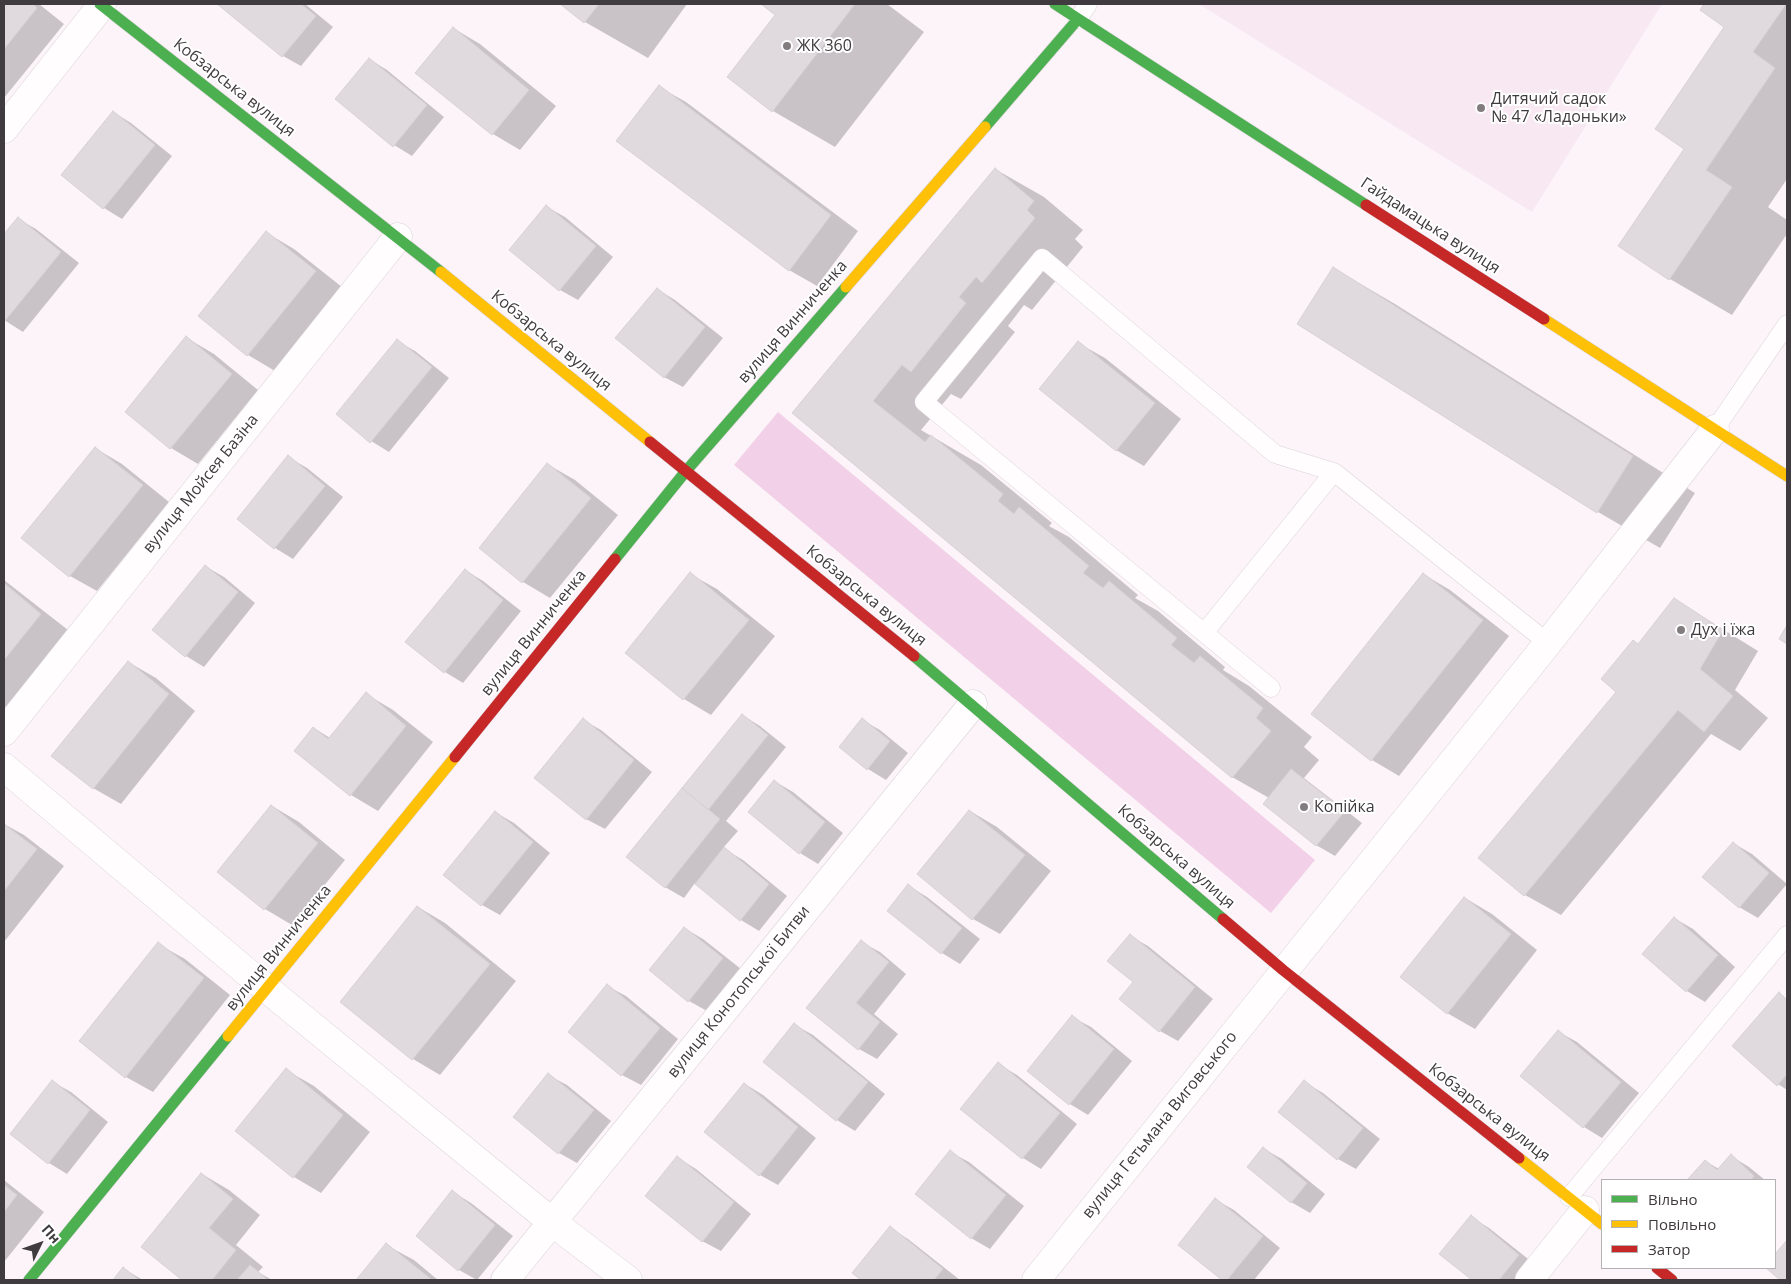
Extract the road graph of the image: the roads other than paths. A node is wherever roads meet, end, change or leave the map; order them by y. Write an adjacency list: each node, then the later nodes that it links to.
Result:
1 (1054, 4): 4 (street, Гайдамацька вулиця)
2 (1088, 4): 4 (lane)
3 (101, 5): 5 (street); 6 (street, Кобзарська вулиця)
4 (1078, 19): 8 (street, Гайдамацька вулиця); 9 (street, вулиця Винниченка)
5 (4, 129)
6 (398, 237): 9 (street, Кобзарська вулиця); 16 (street, вулиця Мойсея Базіна)
7 (1787, 324): 8 (lane)
8 (1715, 428): 11 (street, Гайдамацька вулиця); 13 (street, вулиця Гетьмана Виговського)
9 (686, 471): 15 (street, Кобзарська вулиця); 20 (street, вулиця Винниченка)
10 (1334, 472): 12 (lane); 12 (lane); 13 (lane)
11 (1787, 476)
12 (1204, 634): 14 (lane)
13 (1548, 643): 19 (street, вулиця Гетьмана Виговського)
14 (1271, 688)
15 (973, 704): 19 (street, Кобзарська вулиця); 24 (street, вулиця Конотопської Битви)
16 (4, 732)
17 (4, 767): 20 (street)
18 (1787, 935): 21 (lane)
19 (1283, 970): 23 (street, Кобзарська вулиця); 29 (street, вулиця Гетьмана Виговського)
20 (268, 989): 24 (street); 26 (street, вулиця Винниченка)
21 (1608, 1179)
22 (1601, 1188): 23 (lane)
23 (1585, 1210): 30 (street)
24 (552, 1222): 27 (street, вулиця Конотопської Битви); 28 (street)
25 (1658, 1269): 31 (street)
26 (29, 1280)
27 (505, 1280)
28 (628, 1280)
29 (1036, 1280)
30 (1529, 1280)
31 (1672, 1280)

